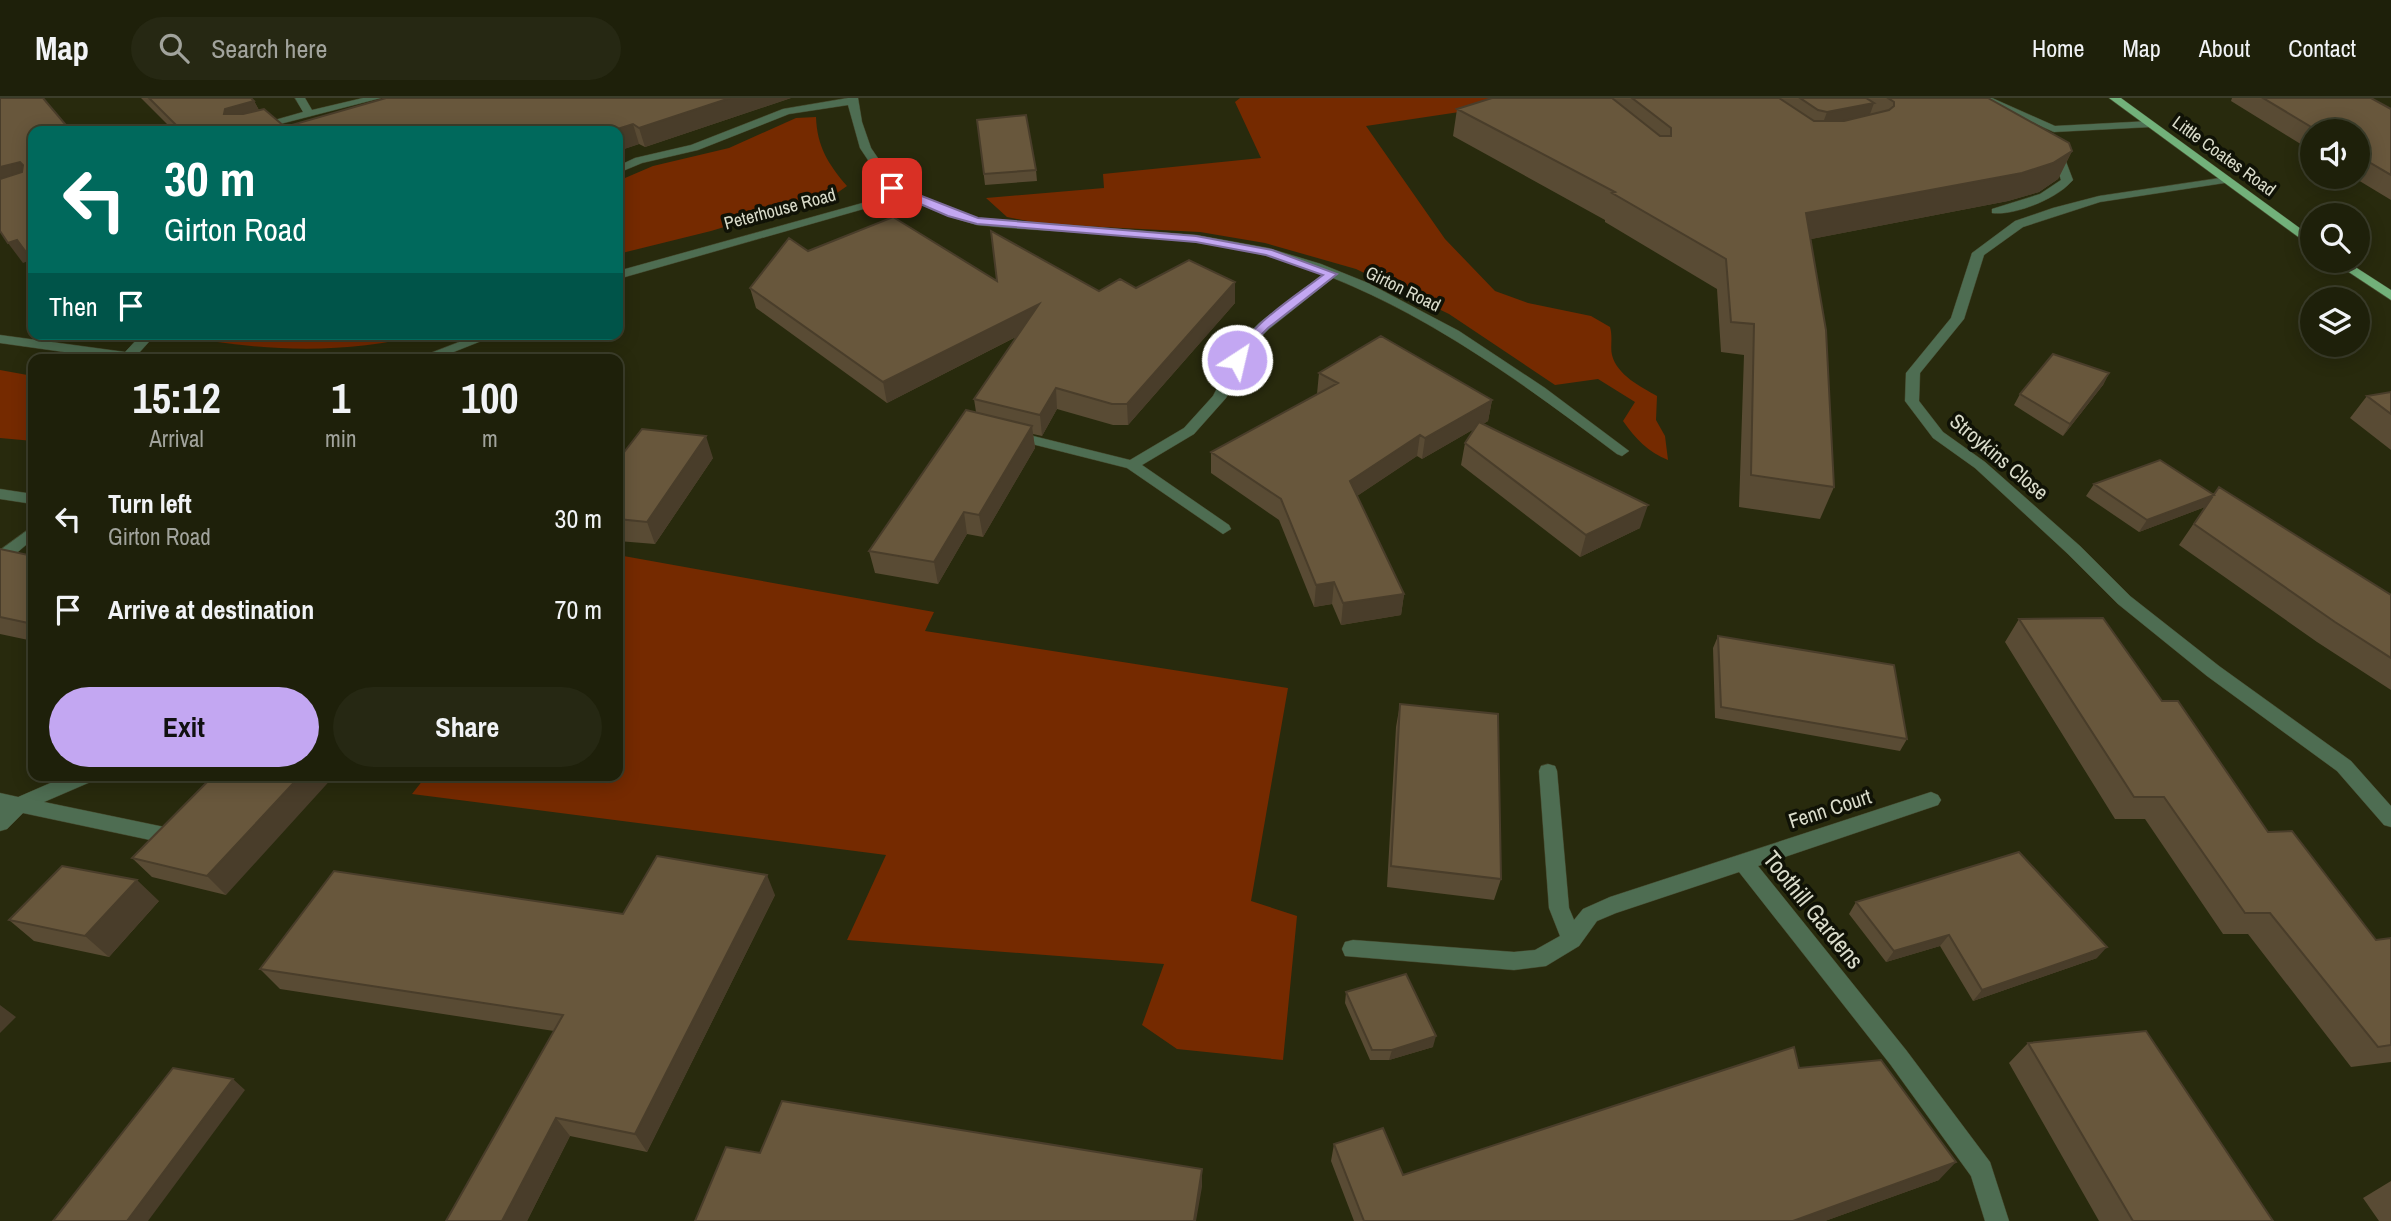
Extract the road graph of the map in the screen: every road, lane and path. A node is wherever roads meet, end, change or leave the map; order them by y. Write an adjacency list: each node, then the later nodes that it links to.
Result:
1 (300, 98): 6 (street)
2 (376, 98): 6 (street)
3 (1983, 98): 9 (street)
4 (2114, 98): 7 (main road, Little Coates Road)
5 (853, 99): 10 (street); 12 (street)
6 (309, 114): 8 (street)
7 (2151, 124): 9 (street); 11 (main road, Little Coates Road)
8 (261, 126)
9 (2054, 129): 13 (street)
10 (623, 168)
11 (2227, 180): 14 (main road, Little Coates Road); 37 (street, Stroykins Close)
12 (892, 188): 16 (street, Peterhouse Road); 17 (street, Girton Road)
13 (1996, 211)
14 (2300, 234)
15 (2356, 273): 18 (main road)
16 (623, 274)
17 (1331, 274): 26 (street, Girton Road); 27 (street)
18 (2391, 296)
19 (0, 339): 22 (street)
20 (144, 340): 23 (street)
21 (476, 340): 24 (street)
22 (107, 354)
23 (131, 354)
24 (436, 354)
25 (1004, 433): 27 (street)
26 (1622, 451)
27 (1132, 465): 30 (street)
28 (0, 494): 29 (street)
29 (28, 498)
30 (1223, 529)
31 (28, 535): 32 (street)
32 (0, 558)
33 (1548, 771): 41 (street)
34 (71, 781): 36 (street)
35 (1931, 800): 40 (street, Fenn Court)
36 (10, 803): 38 (street); 39 (street)
37 (2391, 819)
38 (0, 822)
39 (169, 836)
40 (1743, 862): 41 (street, Toothill Gardens); 43 (street, Toothill Gardens)
41 (1572, 940): 42 (street)
42 (1353, 949)
43 (1997, 1221)

